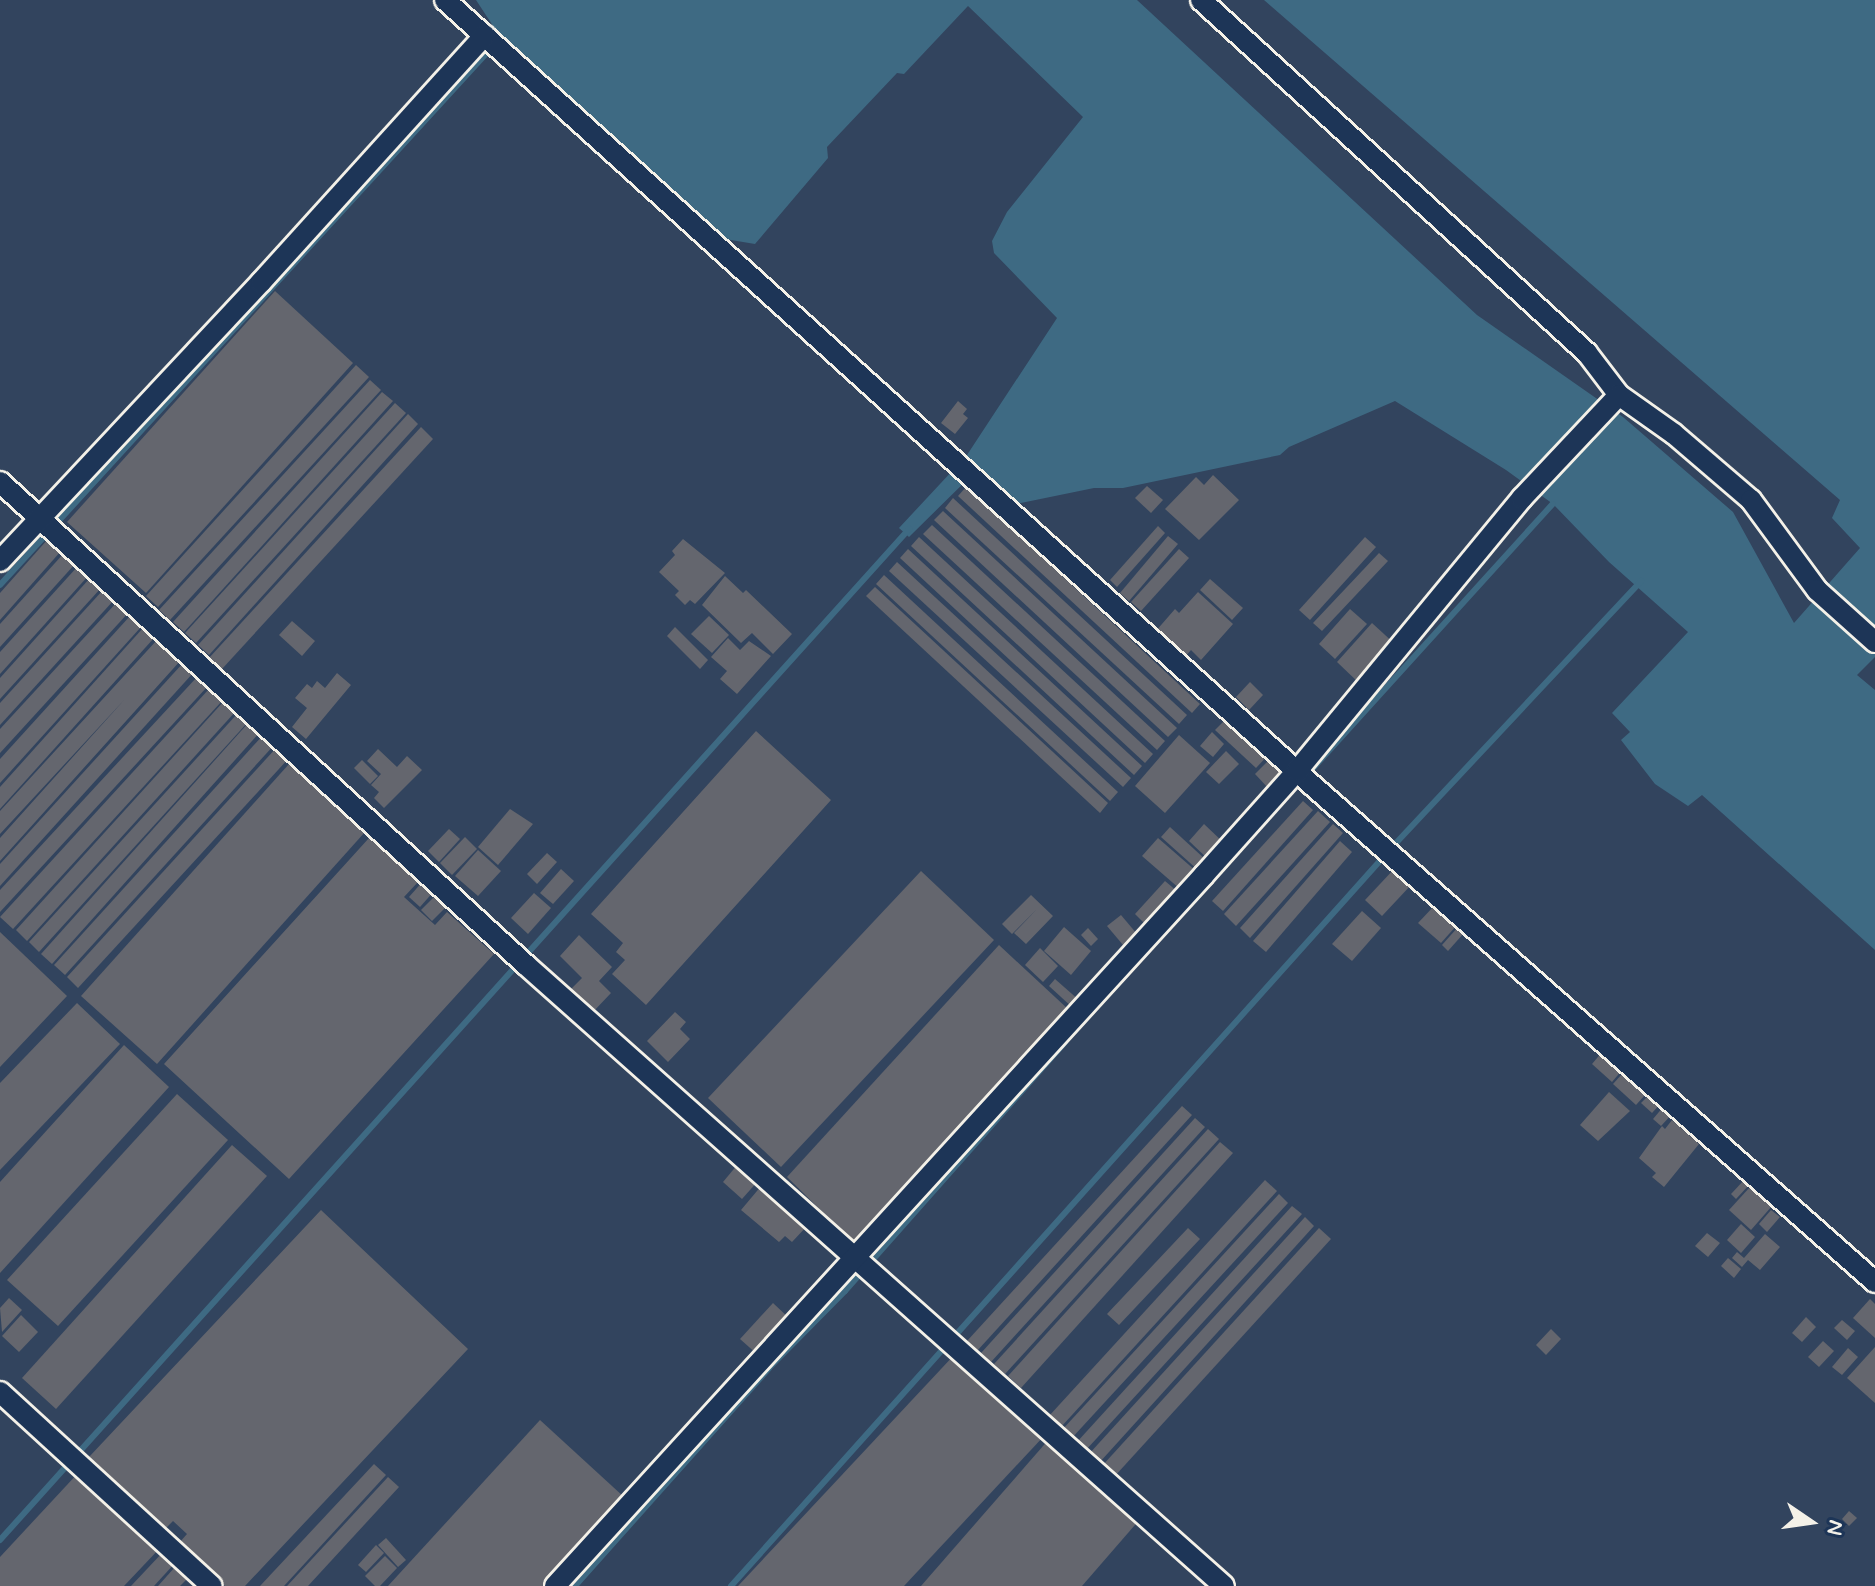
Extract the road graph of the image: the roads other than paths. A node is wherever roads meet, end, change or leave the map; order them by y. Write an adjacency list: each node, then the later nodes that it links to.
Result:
1 (445, 0): 3 (street)
2 (1201, 0): 4 (street)
3 (493, 42): 6 (street); 9 (street)
4 (1619, 395): 8 (street); 9 (street)
5 (0, 482): 6 (street)
6 (48, 524): 7 (street); 10 (street)
7 (0, 561)
8 (1875, 642)
9 (1304, 778): 10 (street); 11 (street)
10 (862, 1265): 14 (street); 15 (street)
11 (1875, 1282)
12 (0, 1392): 13 (street)
13 (212, 1586)
14 (555, 1586)
15 (1224, 1586)

